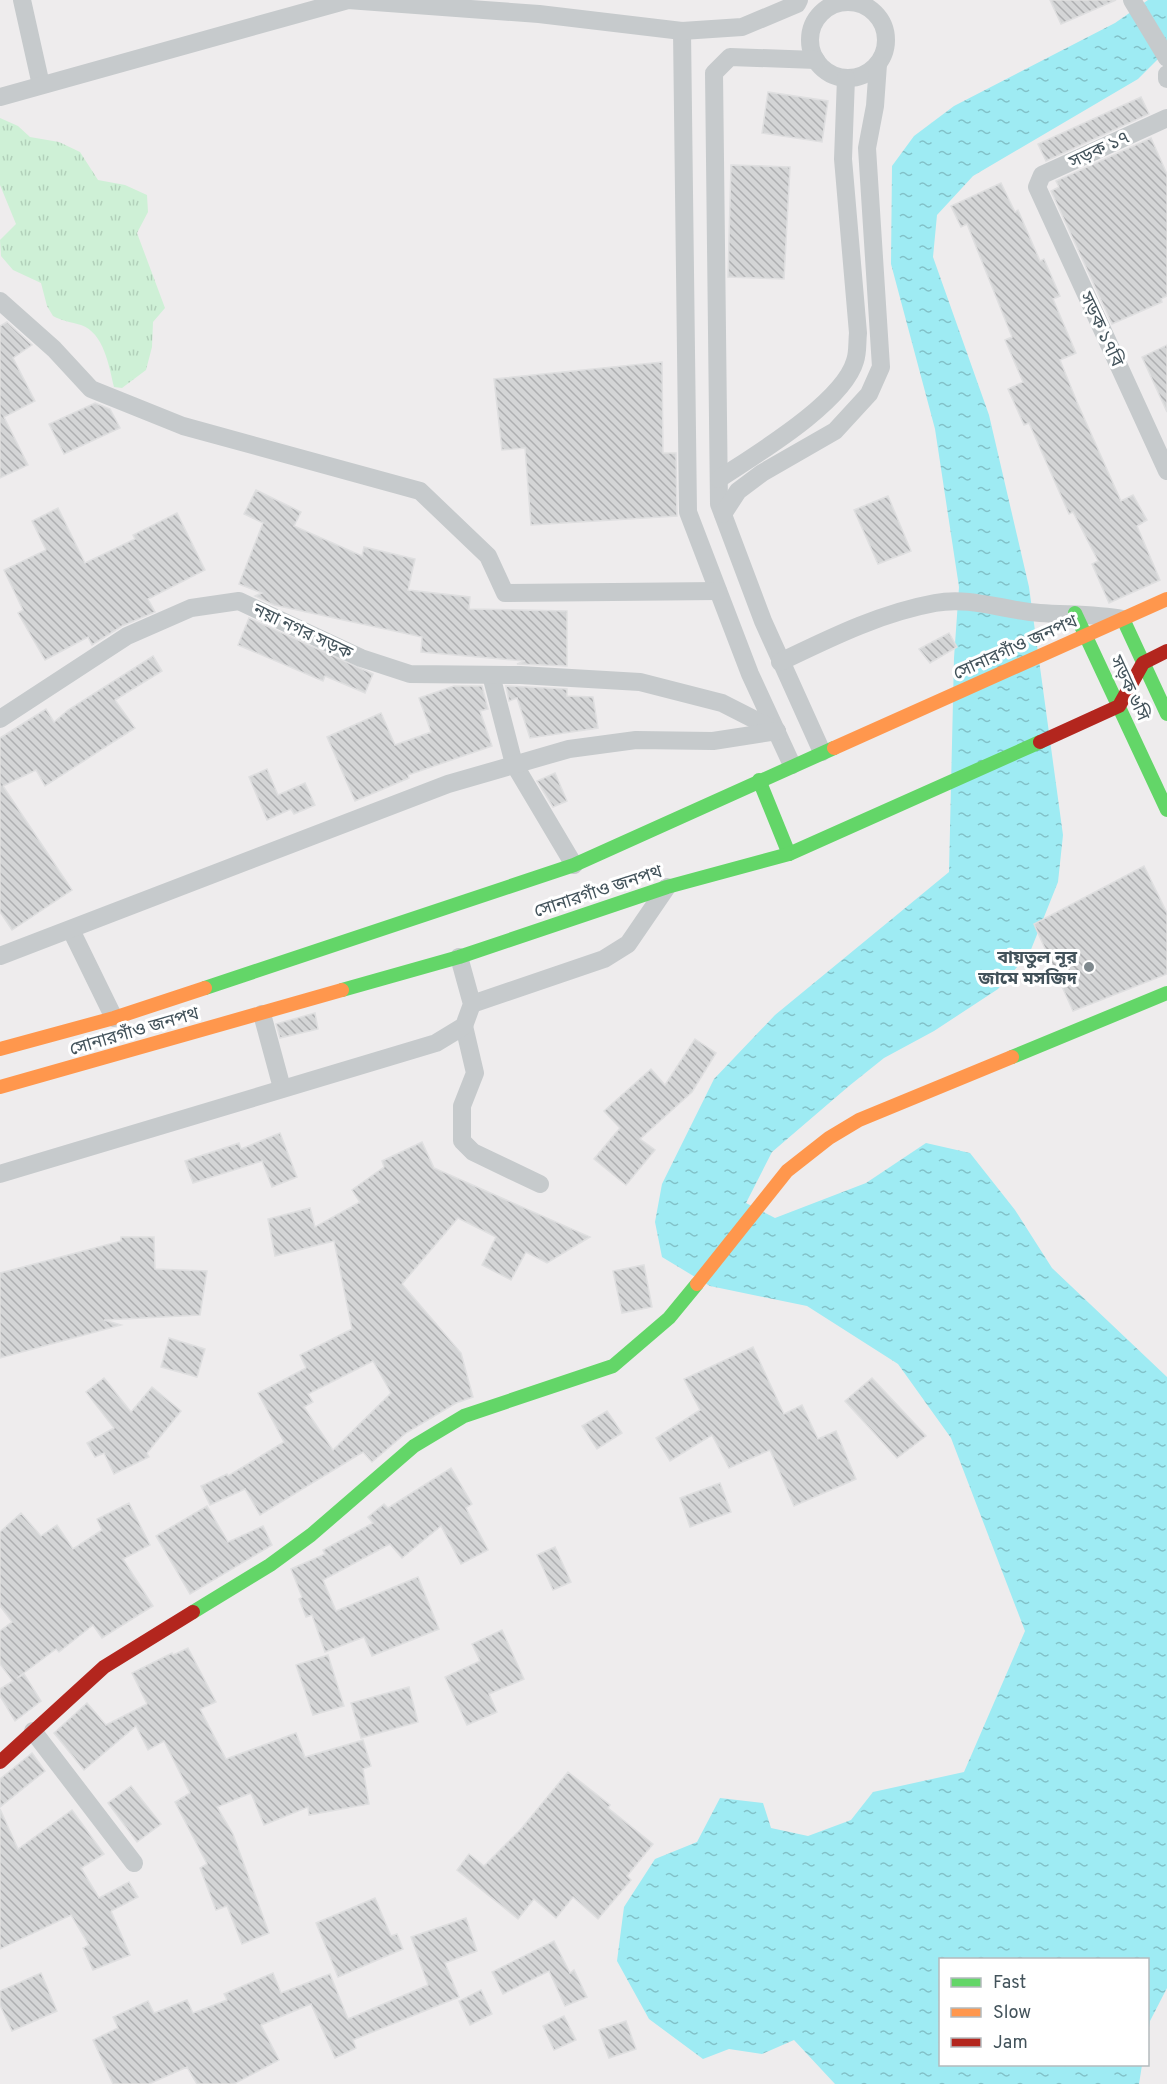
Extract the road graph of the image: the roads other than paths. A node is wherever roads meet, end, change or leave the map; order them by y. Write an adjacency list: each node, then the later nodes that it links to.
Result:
1 (22, 0): 11 (street)
2 (799, 0): 6 (street)
3 (855, 2): 5 (street); 8 (street)
4 (1133, 2): 9 (street)
5 (818, 7): 7 (street)
6 (682, 31): 11 (street); 19 (street)
7 (816, 60): 10 (street); 17 (street)
8 (878, 64): 10 (street); 18 (street)
9 (1167, 71)
10 (846, 78): 17 (street)
11 (41, 85): 12 (street)
12 (0, 97)
13 (1167, 118): 14 (street, সড়ক ১৭)
14 (1037, 187): 16 (street, সড়ক ১৭বি)
15 (0, 301): 19 (street)
16 (1167, 471)
17 (719, 479): 18 (street)
18 (723, 514): 25 (street)
19 (718, 591): 31 (street)
20 (1167, 599): 22 (main road, সোনারগাঁও জনপথ)
21 (1075, 613): 22 (street); 23 (main road, সড়ক ৬সি); 25 (street)
22 (1123, 619): 23 (main road, সোনারগাঁও জনপথ); 26 (main road, সড়ক ৬সি)
23 (1085, 635): 28 (main road, সড়ক ৬সি); 32 (main road, সোনারগাঁও জনপথ)
24 (1167, 651): 26 (main road)
25 (780, 662): 32 (street)
26 (1143, 663): 28 (main road); 29 (main road, সড়ক ৬সি)
27 (491, 675): 30 (street, নয়া নগর সড়ক); 31 (street, নয়া নগর সড়ক); 33 (street)
28 (1119, 706): 36 (main road, সড়ক ৬সি); 37 (main road, সোনারগাঁও জনপথ)
29 (1167, 714)
30 (0, 719)
31 (777, 731): 33 (street); 34 (street)
32 (822, 752): 34 (main road, সোনারগাঁও জনপথ)
33 (514, 764): 38 (street); 40 (street)
34 (792, 765): 35 (main road, সোনারগাঁও জনপথ)
35 (759, 780): 37 (main road); 38 (main road, সোনারগাঁও জনপথ)
36 (1167, 810)
37 (789, 854): 39 (main road, সোনারগাঁও জনপথ)
38 (574, 865): 46 (main road, সোনারগাঁও জনপথ)
39 (667, 887): 42 (main road, সোনারগাঁও জনপথ); 44 (street)
40 (70, 930): 41 (street); 46 (street)
41 (0, 956)
42 (459, 957): 44 (street); 45 (main road, সোনারগাঁও জনপথ)
43 (1167, 993): 53 (main road)
44 (472, 1004): 47 (street)
45 (262, 1014): 49 (main road, সোনারগাঁও জনপথ); 50 (street)
46 (114, 1018): 48 (main road, সোনারগাঁও জনপথ)
47 (465, 1026): 50 (street); 52 (street)
48 (0, 1049)
49 (0, 1087)
50 (282, 1088): 51 (street)
51 (0, 1174)
52 (540, 1184)
53 (33, 1731): 54 (main road); 55 (street)
54 (0, 1762)
55 (134, 1863)

